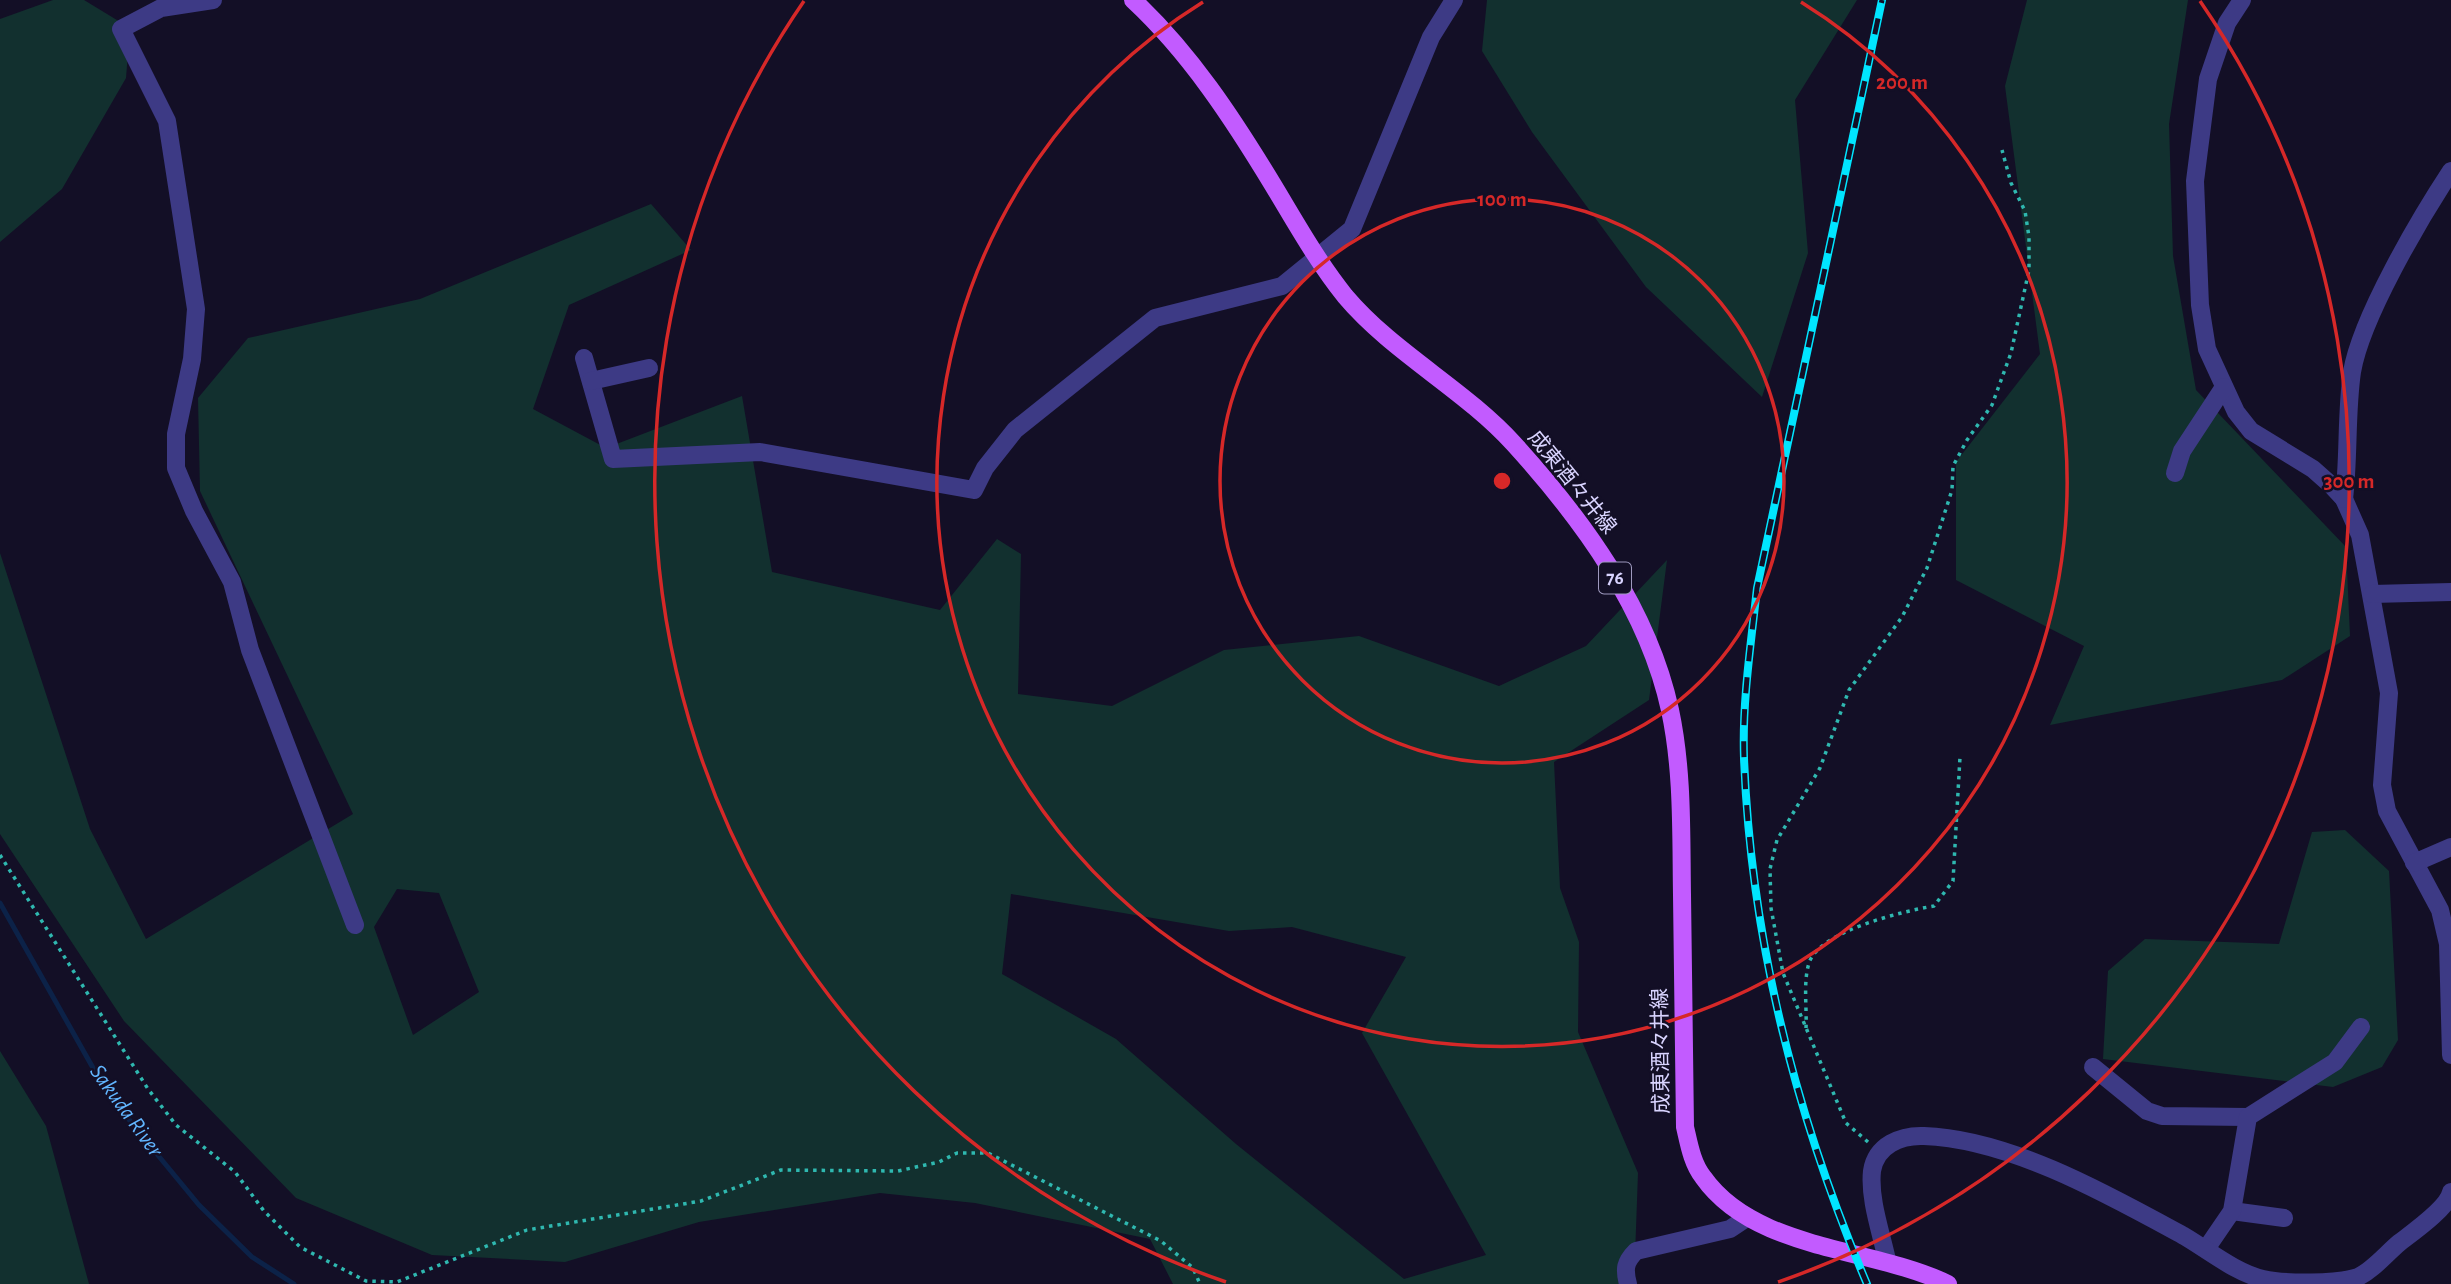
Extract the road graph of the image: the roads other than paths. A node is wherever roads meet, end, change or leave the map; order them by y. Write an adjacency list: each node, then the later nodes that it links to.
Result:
1 (213, 0): 5 (street)
2 (1133, 0): 7 (main road, 成東酒々井線 / 76)
3 (1454, 0): 7 (street)
4 (2242, 0): 11 (street)
5 (155, 4): 18 (street)
6 (2451, 171): 13 (street)
7 (1316, 258): 10 (street); 25 (main road, 成東酒々井線 / 76)
8 (584, 358): 10 (street)
9 (649, 368): 10 (street)
10 (591, 381)
11 (2224, 387): 12 (street); 13 (street)
12 (2175, 473)
13 (2344, 499): 15 (street)
14 (2451, 592): 15 (street)
15 (2372, 594): 17 (street)
16 (2451, 848): 17 (street)
17 (2414, 863): 20 (street)
18 (355, 925)
19 (2361, 1027): 22 (street)
20 (2451, 1055)
21 (2093, 1067): 22 (street)
22 (2248, 1117): 24 (street)
23 (2451, 1196): 29 (street)
24 (2232, 1211): 26 (street); 27 (street)
25 (1748, 1217): 28 (main road, 成東酒々井線 / 76); 30 (street)
26 (2284, 1219)
27 (2206, 1248): 28 (street); 29 (street)
28 (1887, 1260): 31 (main road, 成東酒々井線 / 76)
29 (2363, 1280)
30 (1628, 1284)
31 (1948, 1284)

